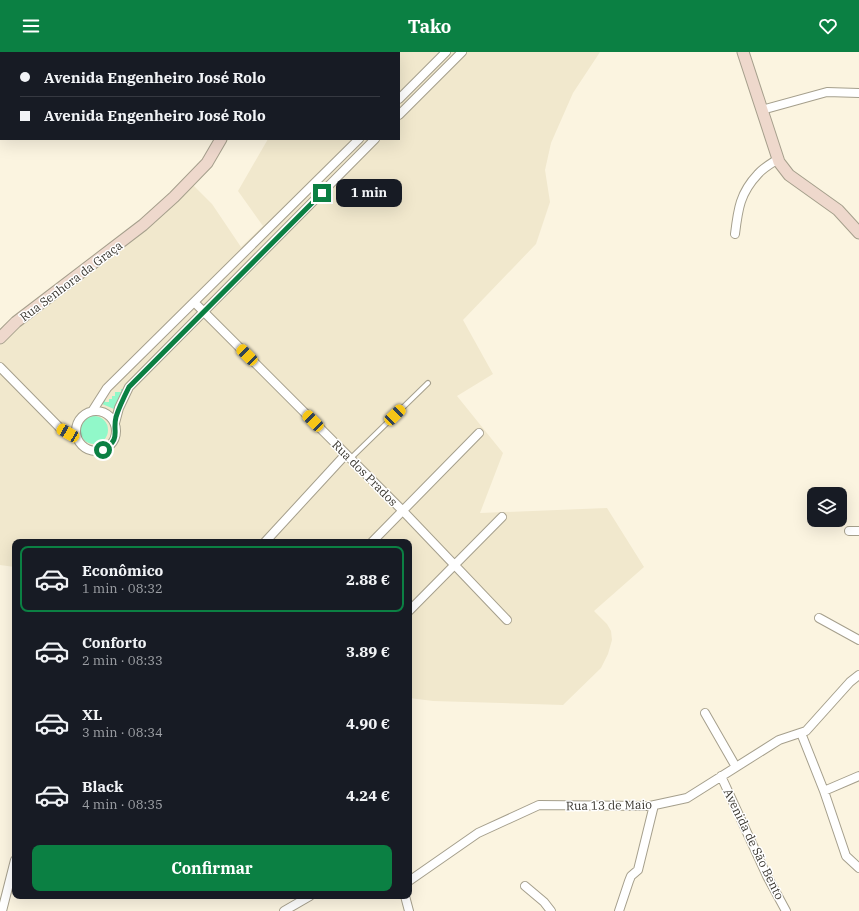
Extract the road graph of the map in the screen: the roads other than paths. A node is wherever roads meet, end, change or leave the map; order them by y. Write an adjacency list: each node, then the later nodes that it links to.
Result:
1 (446, 52): 5 (street)
2 (462, 52): 7 (street)
3 (743, 52): 6 (street)
4 (859, 93): 6 (street)
5 (400, 98)
6 (762, 110): 11 (street)
7 (400, 114)
8 (221, 140): 16 (street, Rua Senhora da Graça)
9 (358, 140): 14 (street)
10 (374, 140): 15 (street)
11 (778, 159): 12 (street); 13 (street)
12 (859, 233)
13 (735, 234)
14 (195, 303): 15 (street, Rua dos Prados); 19 (street)
15 (203, 312): 20 (street); 23 (street, Rua dos Prados)
16 (0, 338)
17 (0, 367): 22 (street)
18 (428, 383): 23 (lane)
19 (93, 410): 20 (street); 22 (street)
20 (115, 423): 22 (street)
21 (480, 433): 24 (street)
22 (77, 438)
23 (348, 456): 24 (street, Rua dos Prados); 28 (street)
24 (403, 511): 29 (street); 30 (street, Rua dos Prados)
25 (502, 517): 30 (street)
26 (849, 531): 27 (street)
27 (859, 531)
28 (268, 539)
29 (375, 539)
30 (455, 565): 31 (street); 33 (street, Rua dos Prados)
31 (412, 608)
32 (819, 618): 34 (street)
33 (507, 620)
34 (859, 640)
35 (859, 675): 37 (street, Rua 13 de Maio)
36 (705, 713): 38 (street)
37 (800, 733): 38 (street, Rua 13 de Maio); 41 (street)
38 (736, 767): 39 (street, Rua 13 de Maio)
39 (721, 776): 42 (street, Rua 13 de Maio); 54 (street, Avenida de São Bento)
40 (859, 776): 41 (street)
41 (824, 791): 43 (street)
42 (654, 805): 45 (street, Rua 13 de Maio); 53 (street)
43 (859, 868)
44 (12, 872): 49 (street)
45 (412, 879)
46 (525, 886): 52 (street)
47 (305, 899): 50 (street)
48 (407, 903): 51 (street)
49 (2, 911)
50 (284, 911)
51 (416, 911)
52 (551, 911)
53 (619, 911)
54 (786, 911)

